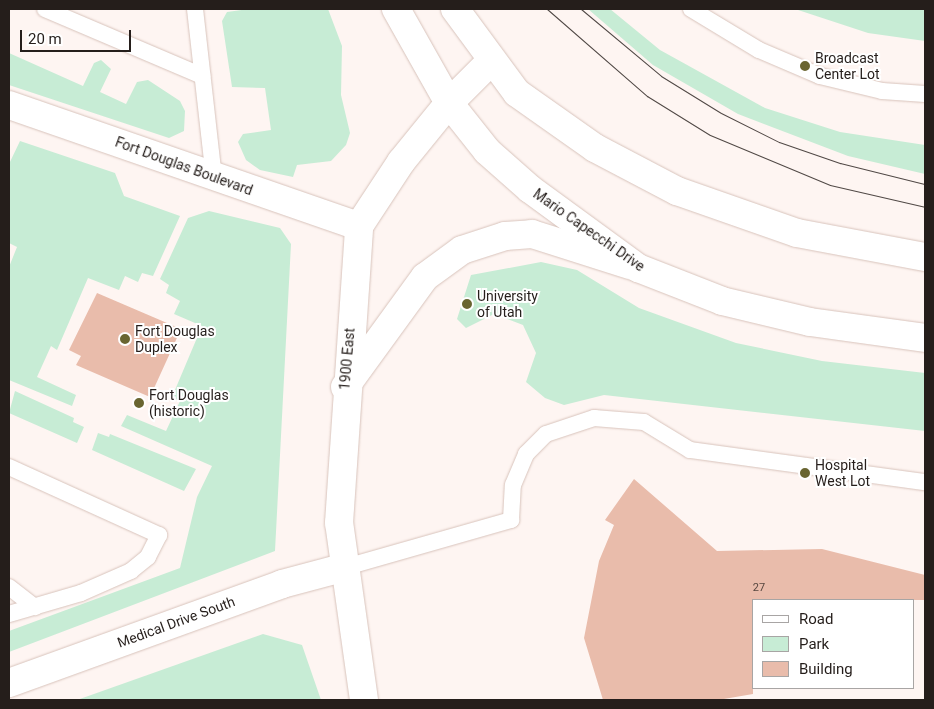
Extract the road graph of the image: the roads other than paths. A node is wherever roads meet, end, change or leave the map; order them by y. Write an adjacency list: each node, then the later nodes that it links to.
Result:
1 (45, 9): 7 (lane)
2 (195, 9): 7 (lane)
3 (396, 9): 9 (street, Mario Capecchi Drive)
4 (455, 9): 6 (street)
5 (691, 9): 8 (lane)
6 (490, 62): 9 (street, 1900 East); 13 (street)
7 (202, 76): 11 (lane)
8 (925, 94)
9 (449, 103): 12 (street, 1900 East); 14 (street, Mario Capecchi Drive)
10 (9, 105): 11 (street, Fort Douglas Boulevard)
11 (214, 178): 12 (street, Fort Douglas Boulevard)
12 (359, 226): 16 (street, 1900 East)
13 (925, 257)
14 (638, 268): 15 (street, Mario Capecchi Drive); 16 (street)
15 (925, 338)
16 (345, 388): 19 (street, 1900 East)
17 (9, 467): 21 (lane)
18 (925, 482): 19 (lane)
19 (346, 567): 23 (street, Medical Drive South); 24 (street, 1900 East)
20 (9, 587): 21 (lane)
21 (35, 607): 22 (lane)
22 (9, 614)
23 (9, 683)
24 (364, 700)

